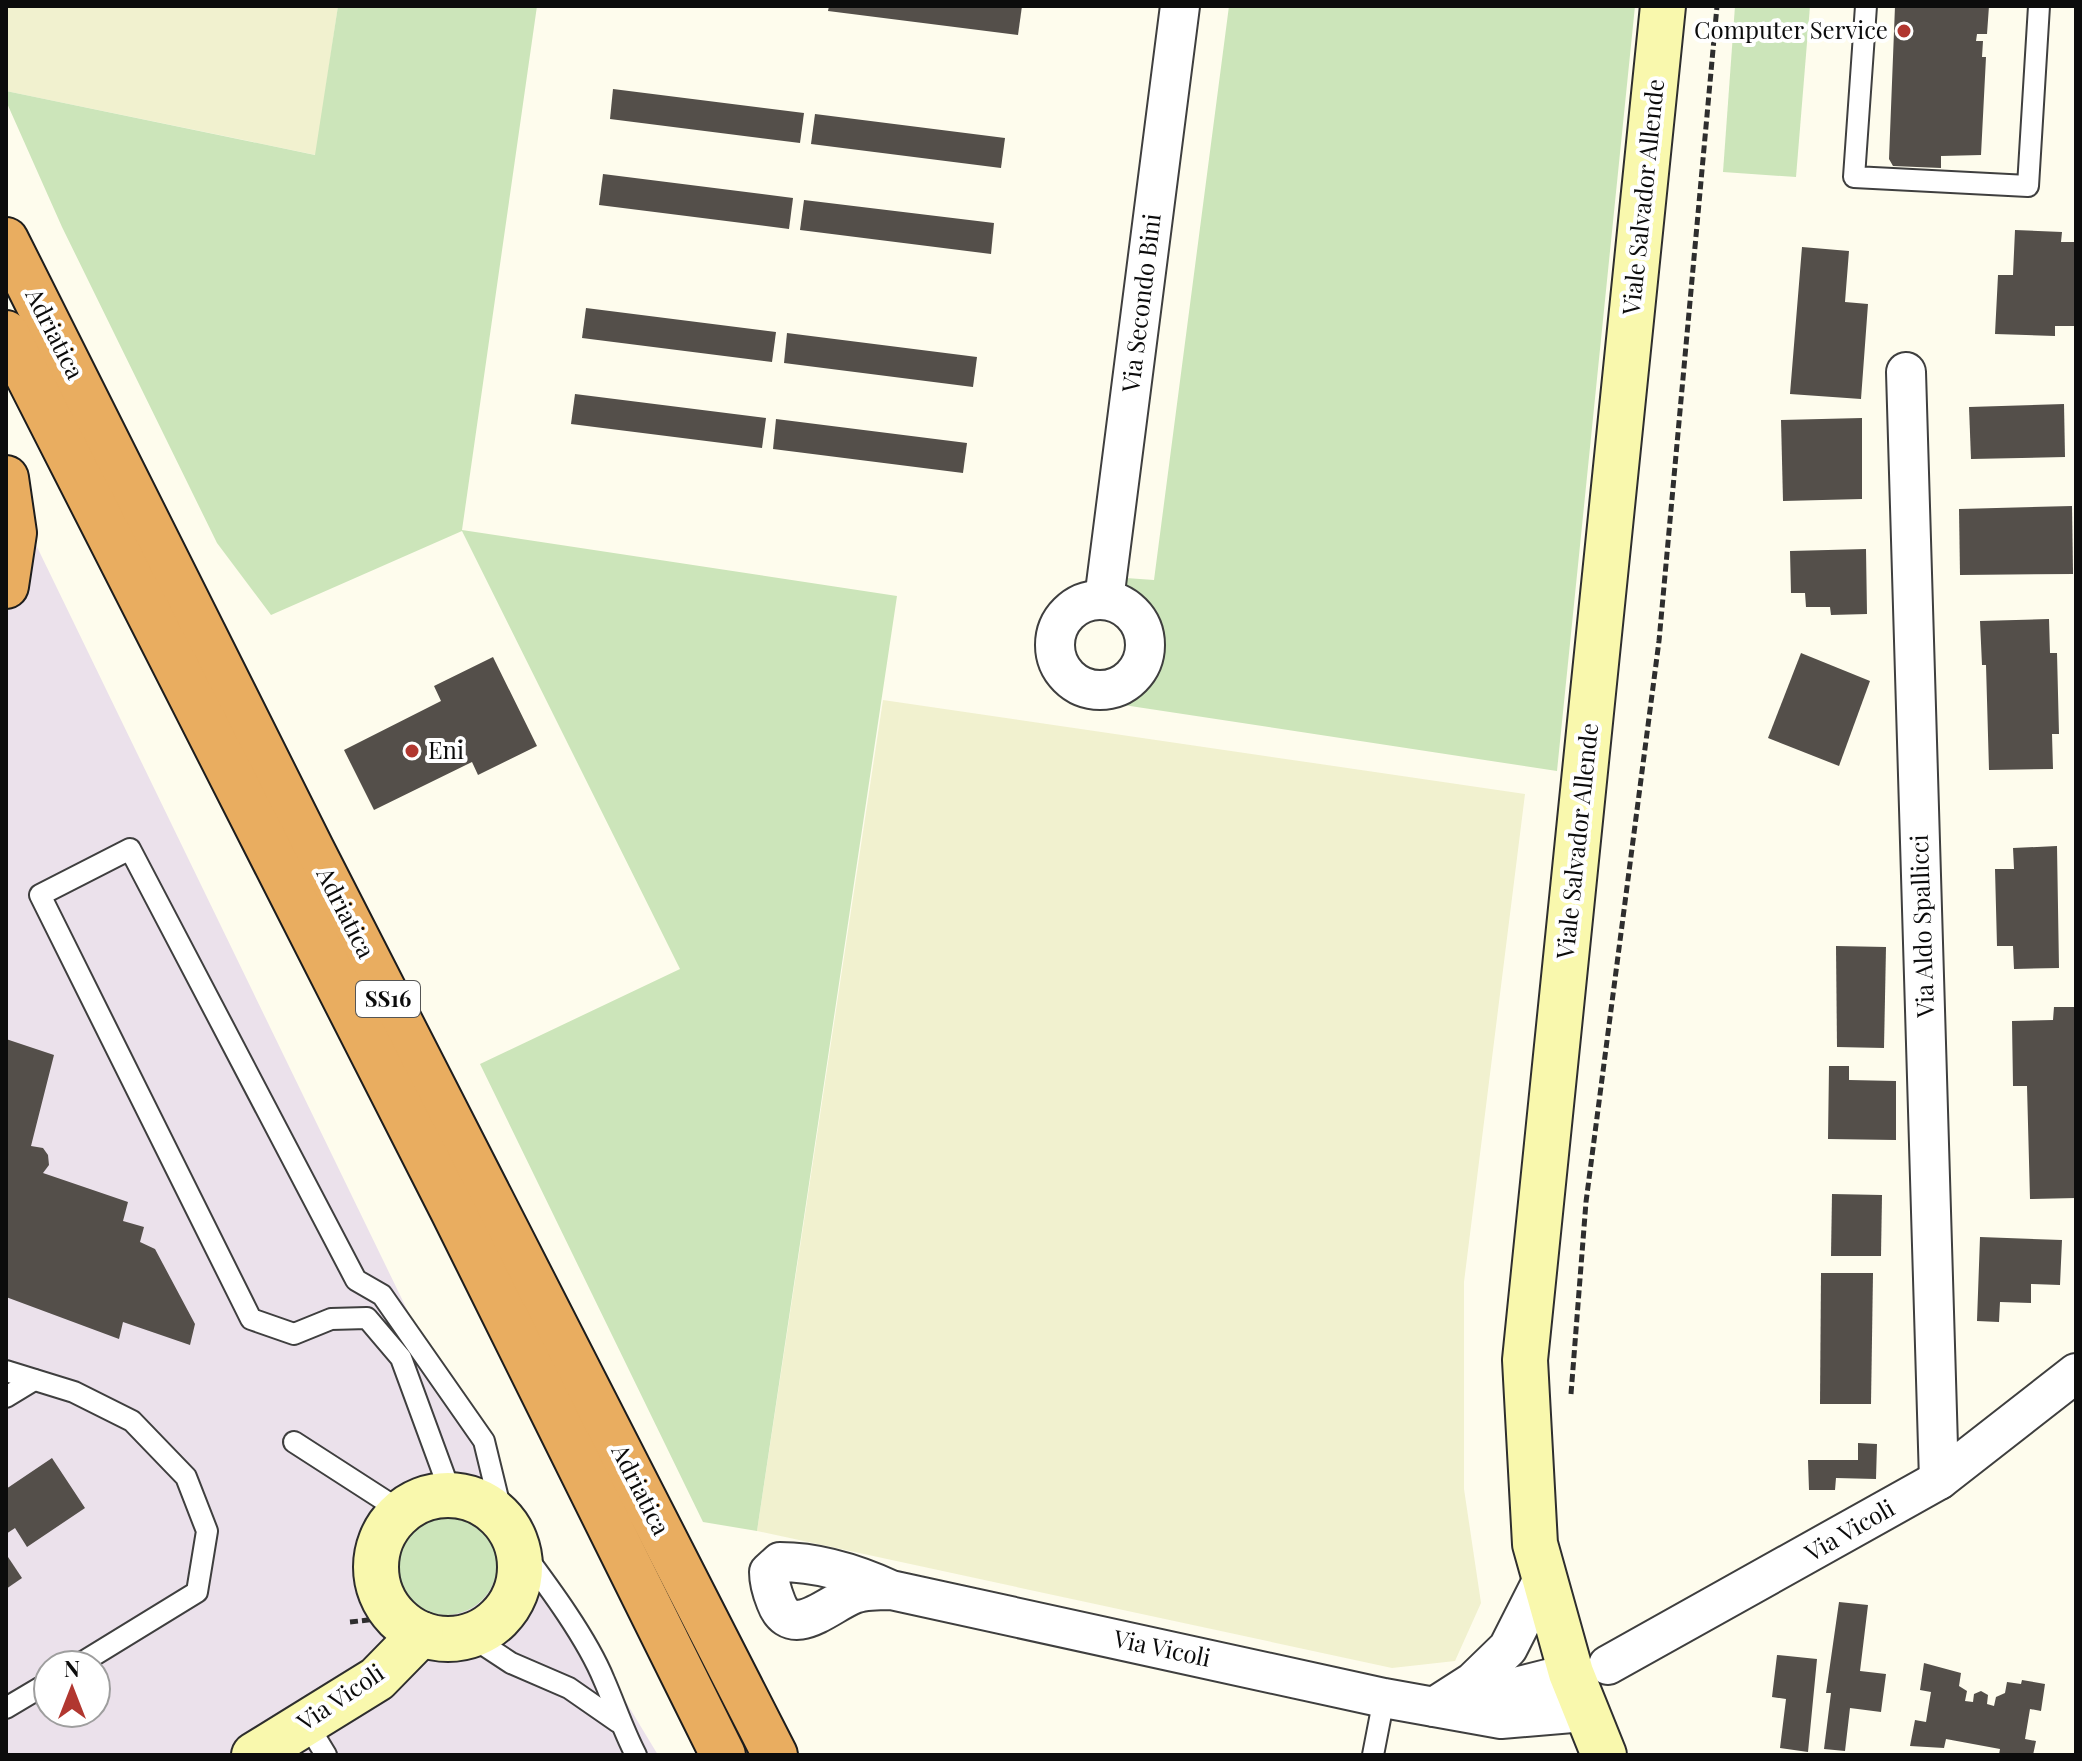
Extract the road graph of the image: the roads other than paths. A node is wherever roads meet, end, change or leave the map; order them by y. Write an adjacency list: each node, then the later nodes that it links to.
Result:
1 (1180, 6): 10 (street, Via Secondo Bini)
2 (1663, 6): 20 (main road, Viale Salvador Allende)
3 (1866, 6): 4 (lane)
4 (2039, 6)
5 (6, 240): 30 (highway, Adriatica / SS16)
6 (6, 333): 35 (highway, Adriatica / SS16)
7 (1906, 372): 16 (street, Via Aldo Spallicci)
8 (6, 478): 9 (highway)
9 (6, 586)
10 (1104, 600)
11 (6, 1371): 13 (lane)
12 (2076, 1373): 16 (street, Via Vicoli)
13 (34, 1380): 14 (lane); 24 (lane)
14 (6, 1397)
15 (294, 1442): 18 (lane)
16 (1939, 1480): 25 (street, Via Vicoli)
17 (451, 1494): 18 (main road); 19 (main road); 19 (lane)
18 (401, 1511): 22 (main road)
19 (510, 1531): 23 (main road); 31 (lane)
20 (1543, 1579): 25 (main road, Viale Salvador Allende); 28 (street)
21 (891, 1590): 27 (street, Via Vicoli)
22 (408, 1625): 23 (main road); 32 (main road, Via Vicoli)
23 (470, 1636): 31 (lane)
24 (104, 1649)
25 (1588, 1684): 28 (street, Via Vicoli); 39 (main road, Viale Salvador Allende)
26 (32, 1693): 29 (lane)
27 (1384, 1698): 28 (street, Via Vicoli); 38 (lane)
28 (1434, 1707)
29 (6, 1708)
30 (752, 1710): 36 (highway, Adriatica / SS16); 37 (highway, SS16)
31 (618, 1722): 34 (lane)
32 (316, 1739): 33 (main road, Via Vicoli)
33 (254, 1755)
34 (636, 1755)
35 (723, 1755)
36 (775, 1755)
37 (786, 1755)
38 (1373, 1755)
39 (1604, 1755)

